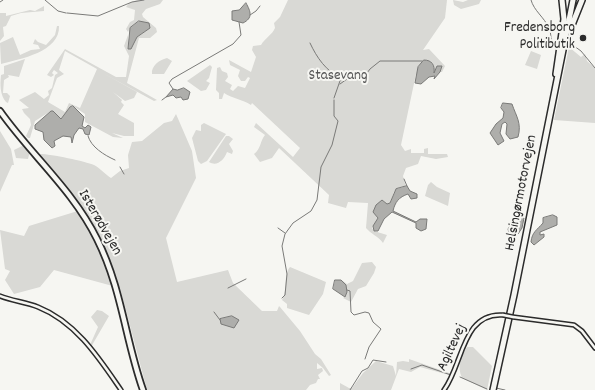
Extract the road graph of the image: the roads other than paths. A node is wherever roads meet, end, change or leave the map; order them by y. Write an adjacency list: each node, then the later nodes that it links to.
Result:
1 (562, 0): 6 (highway)
2 (570, 0): 6 (highway, Helsingørmotorvejen)
3 (574, 0): 5 (highway, Helsingørmotorvejen)
4 (582, 0): 5 (highway)
5 (560, 65): 13 (highway, Helsingørmotorvejen)
6 (556, 74): 13 (highway, Helsingørmotorvejen)
7 (0, 110): 11 (highway, Isterødvejen)
8 (0, 296): 10 (street)
9 (595, 348): 12 (street, Agiltevej, bridge)
10 (121, 390)
11 (144, 390)
12 (444, 390)
13 (491, 390)

